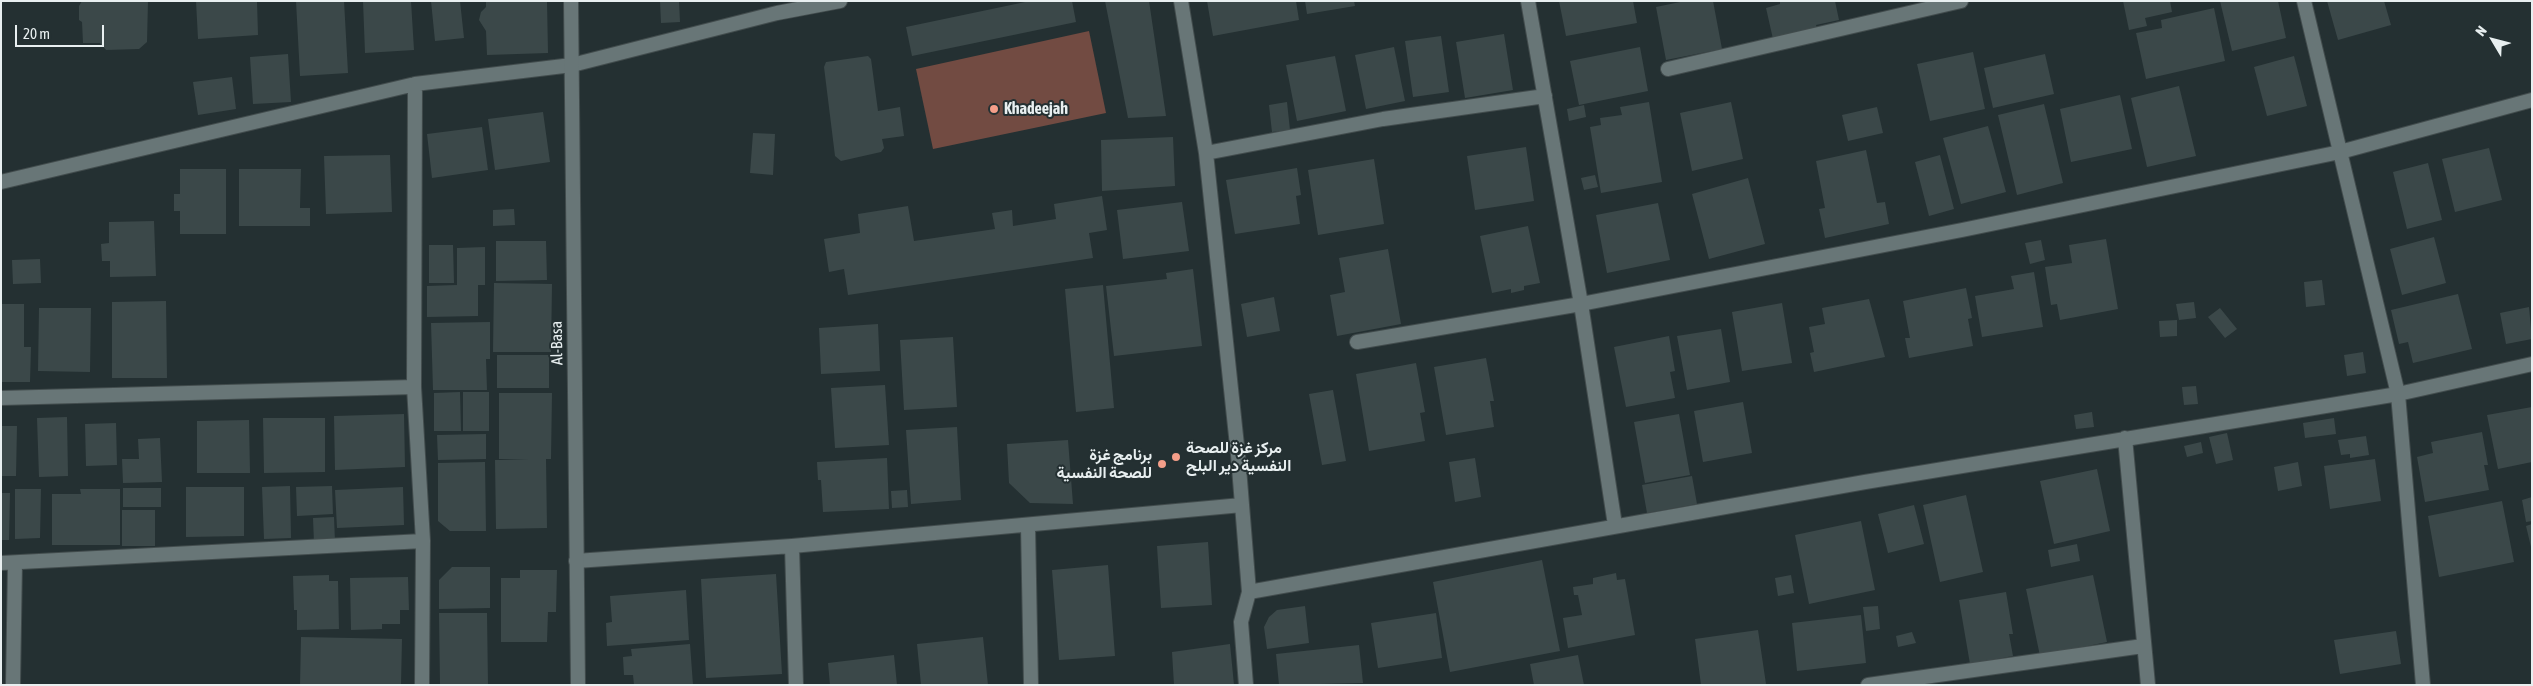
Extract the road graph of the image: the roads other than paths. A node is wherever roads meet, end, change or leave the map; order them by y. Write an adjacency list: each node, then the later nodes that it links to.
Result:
1 (571, 1): 8 (street, Al-Basa)
2 (840, 1): 7 (street)
3 (1181, 1): 14 (street)
4 (1528, 1): 11 (street)
5 (1961, 1): 9 (street)
6 (2304, 1): 13 (street)
7 (777, 7): 8 (street)
8 (572, 65): 10 (street); 28 (street, Al-Basa)
9 (1668, 69)
10 (415, 84): 15 (street); 19 (street)
11 (1544, 96): 14 (street); 16 (street)
12 (2532, 100): 13 (street)
13 (2340, 152): 16 (street); 20 (street)
14 (1206, 153): 23 (street)
15 (1, 182)
16 (1581, 304): 17 (street); 24 (street)
17 (1356, 342)
18 (2532, 364): 20 (street)
19 (414, 387): 21 (street); 26 (street)
20 (2398, 394): 22 (street); 40 (street)
21 (1, 398)
22 (2125, 438): 24 (street); 31 (street)
23 (1242, 505): 25 (street); 30 (street)
24 (1615, 525): 30 (street)
25 (1028, 526): 27 (street); 36 (street)
26 (423, 541): 29 (street); 33 (street)
27 (792, 546): 28 (street); 35 (street)
28 (576, 561): 34 (street, Al-Basa)
29 (8, 563): 32 (street)
30 (1249, 592): 37 (street)
31 (2143, 646): 38 (street); 39 (street)
32 (13, 685)
33 (422, 685)
34 (578, 685)
35 (796, 685)
36 (1031, 685)
37 (1246, 685)
38 (1868, 685)
39 (2148, 685)
40 (2424, 685)

